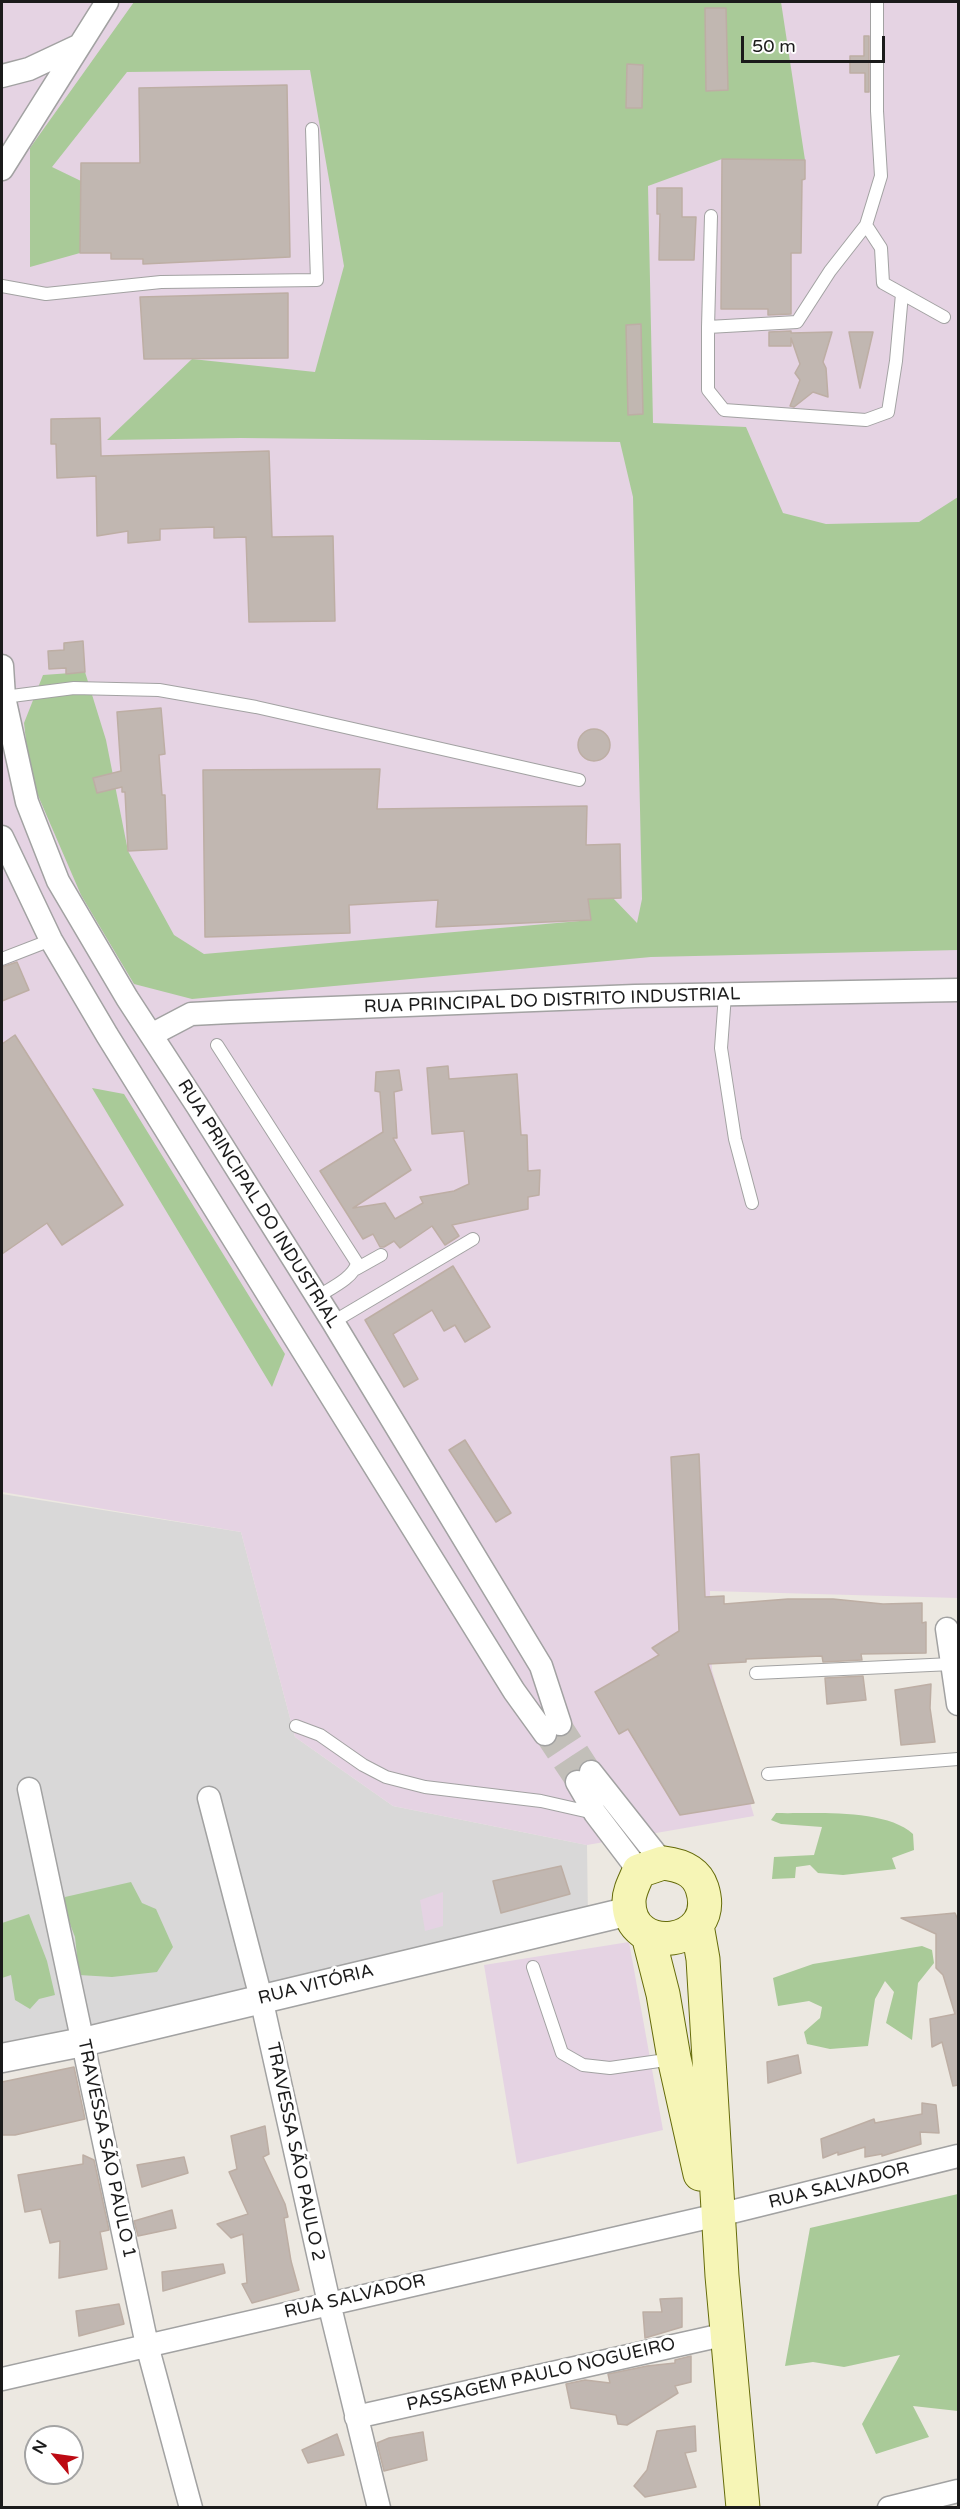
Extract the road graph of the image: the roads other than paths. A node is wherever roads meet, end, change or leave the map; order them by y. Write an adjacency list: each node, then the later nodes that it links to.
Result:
1 (877, 2): 8 (lane)
2 (108, 3): 3 (street)
3 (79, 45): 4 (street); 6 (street)
4 (2, 76)
5 (312, 129): 9 (lane)
6 (2, 169)
7 (711, 216): 12 (lane)
8 (866, 225): 10 (lane); 12 (lane)
9 (2, 286)
10 (902, 294): 11 (lane); 12 (lane)
11 (944, 317)
12 (708, 327)
13 (2, 666): 14 (street, RUA PRINCIPAL DO INDUSTRIAL)
14 (3, 697): 15 (lane); 21 (street, RUA PRINCIPAL DO INDUSTRIAL)
15 (579, 780)
16 (2, 837): 17 (street, RUA PRINCIPAL DO INDUSTRIAL)
17 (51, 940): 18 (lane); 33 (street, RUA PRINCIPAL DO INDUSTRIAL)
18 (2, 959)
19 (958, 990): 20 (street, RUA PRINCIPAL DO DISTRITO INDUSTRIAL)
20 (725, 995): 21 (street, RUA PRINCIPAL DO DISTRITO INDUSTRIAL); 23 (lane)
21 (151, 1035): 27 (street, RUA PRINCIPAL DO INDUSTRIAL)
22 (217, 1045): 26 (lane)
23 (752, 1203)
24 (473, 1239): 28 (lane)
25 (381, 1255): 26 (lane)
26 (356, 1269): 27 (lane)
27 (317, 1297): 28 (street, RUA PRINCIPAL DO INDUSTRIAL)
28 (333, 1322): 31 (street, RUA PRINCIPAL DO INDUSTRIAL)
29 (947, 1629): 30 (street)
30 (952, 1664): 32 (lane); 34 (street)
31 (541, 1666): 33 (street); 33 (street, RUA PRINCIPAL DO INDUSTRIAL)
32 (756, 1673)
33 (514, 1691)
34 (958, 1704)
35 (296, 1726): 40 (lane)
36 (958, 1759): 37 (lane)
37 (768, 1774)
38 (29, 1789): 46 (street, TRAVESSA SÃO PAULO 1)
39 (209, 1798): 45 (street, TRAVESSA SÃO PAULO 2)
40 (595, 1813): 41 (street); 41 (street)
41 (651, 1867): 42 (main road); 43 (main road)
42 (639, 1923): 43 (main road); 45 (street, RUA VITÓRIA); 48 (main road)
43 (697, 1925): 50 (main road)
44 (532, 1967): 48 (lane)
45 (261, 1998): 46 (street, RUA VITÓRIA); 51 (street, TRAVESSA SÃO PAULO 2)
46 (83, 2042): 47 (street, RUA VITÓRIA); 53 (street, TRAVESSA SÃO PAULO 1)
47 (2, 2058)
48 (674, 2058): 50 (main road)
49 (958, 2156): 50 (street, RUA SALVADOR)
50 (714, 2216): 51 (street, RUA SALVADOR); 52 (main road)
51 (329, 2303): 53 (street, RUA SALVADOR); 55 (street, TRAVESSA SÃO PAULO 2)
52 (727, 2334): 55 (street, PASSAGEM PAULO NOGUEIRO); 59 (main road)
53 (147, 2345): 54 (street, RUA SALVADOR); 57 (street, TRAVESSA SÃO PAULO 1)
54 (2, 2379)
55 (356, 2417): 58 (street, TRAVESSA SÃO PAULO 2)
56 (958, 2491): 60 (street)
57 (191, 2508)
58 (379, 2508)
59 (743, 2508)
60 (890, 2508)

